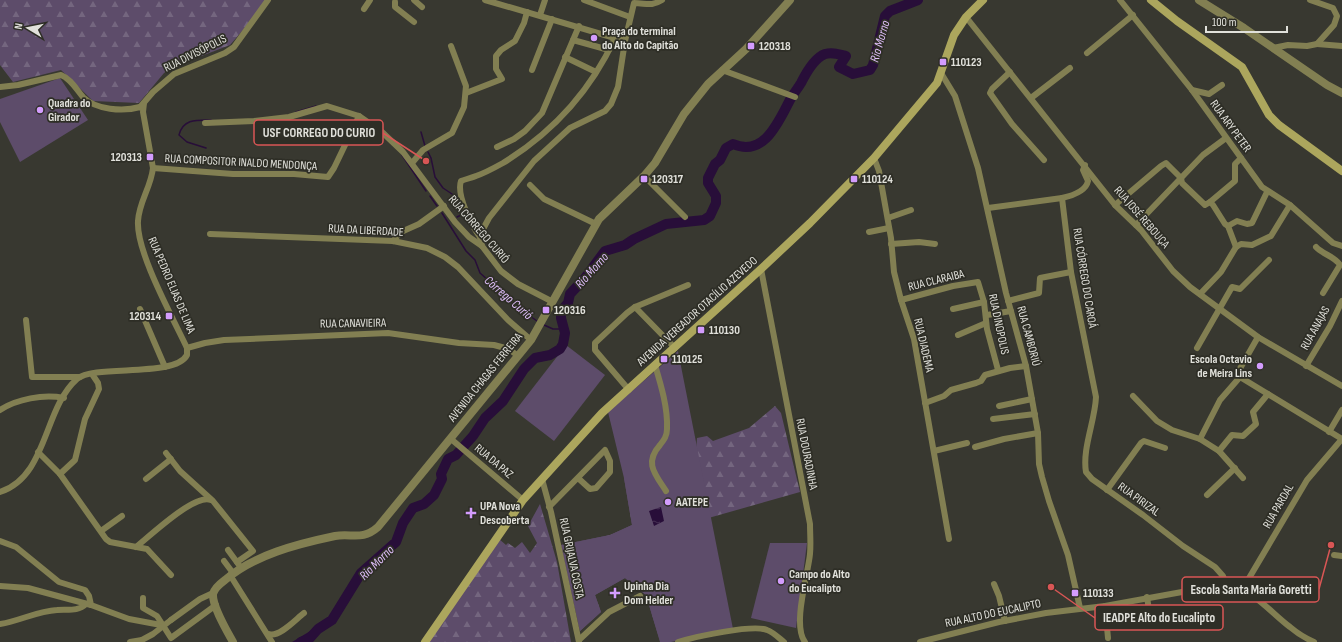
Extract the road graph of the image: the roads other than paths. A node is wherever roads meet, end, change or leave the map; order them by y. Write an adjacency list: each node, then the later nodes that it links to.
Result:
1 (268, 0): 51 (street, RUA DIVISÓPOLIS)
2 (370, 0): 19 (street)
3 (414, 0): 18 (street)
4 (485, 0): 20 (street)
5 (545, 0): 21 (street)
6 (584, 0): 23 (street)
7 (627, 0): 17 (street)
8 (662, 0): 16 (street)
9 (790, 0): 40 (street, AVENIDA CHAGAS FERREIRA)
10 (983, 0): 24 (main road, AVENIDA VEREADOR OTACÍLIO AZEVEDO)
11 (1120, 0): 22 (street, RUA ARY PETER)
12 (1151, 0): 62 (main road)
13 (1198, 0): 34 (street)
14 (1310, 0): 31 (street)
15 (393, 1): 26 (street)
16 (643, 2): 17 (street)
17 (634, 3): 23 (street)
18 (422, 7)
19 (364, 9)
20 (527, 12): 21 (street); 47 (street)
21 (540, 15): 25 (street)
22 (1133, 15): 36 (street); 46 (street, RUA ARY PETER)
23 (630, 17): 30 (street)
24 (966, 17): 42 (street, RUA JOSÉ REBOUÇA); 43 (main road, AVENIDA VEREADOR OTACÍLIO AZEVEDO)
25 (552, 19): 27 (street); 39 (street)
26 (414, 22)
27 (579, 26): 28 (street); 29 (street)
28 (615, 38): 30 (street); 35 (street)
29 (574, 40): 35 (street); 37 (street)
30 (625, 41): 82 (street)
31 (1317, 44): 33 (street); 34 (street)
32 (451, 46): 47 (street)
33 (1342, 46)
34 (1273, 48): 48 (street)
35 (609, 50): 41 (street)
36 (1087, 53)
37 (565, 57): 41 (street); 55 (street)
38 (1070, 68): 50 (street)
39 (532, 70)
40 (722, 70): 49 (street); 63 (street, AVENIDA CHAGAS FERREIRA)
41 (596, 72): 82 (street)
42 (1010, 72): 50 (street, RUA JOSÉ REBOUÇA); 58 (street)
43 (942, 73): 56 (main road, AVENIDA VEREADOR OTACÍLIO AZEVEDO); 72 (street, RUA CAMBORIÚ)
44 (1222, 84): 46 (street)
45 (0, 87): 51 (street)
46 (1192, 90): 54 (street, RUA ARY PETER)
47 (466, 93): 59 (street)
48 (1342, 93)
49 (795, 97)
50 (1031, 98): 60 (street, RUA JOSÉ REBOUÇA)
51 (140, 109): 61 (street, RUA PEDRO ELIAS DE LIMA)
52 (359, 116): 53 (street, RUA CÓRREGO CURIÓ); 59 (street, RUA CÓRREGO CURIÓ); 61 (street, RUA COMPOSITOR INALDO MENDONÇA)
53 (205, 123)
54 (1226, 138): 57 (street, RUA ARY PETER); 64 (street)
55 (497, 147)
56 (874, 158): 75 (street, RUA DIADEMA); 91 (main road, AVENIDA VEREADOR OTACÍLIO AZEVEDO)
57 (1242, 158): 66 (street, RUA ARY PETER); 68 (street)
58 (1044, 160)
59 (412, 163): 71 (street, RUA CÓRREGO CURIÓ)
60 (1085, 164): 67 (street); 69 (street, RUA JOSÉ REBOUÇA)
61 (154, 168): 115 (street, RUA PEDRO ELIAS DE LIMA)
62 (1342, 171)
63 (645, 177): 74 (street); 76 (street, AVENIDA CHAGAS FERREIRA)
64 (1181, 178): 68 (street); 69 (street); 77 (street)
65 (530, 185): 76 (street)
66 (1267, 192): 70 (street, RUA ARY PETER); 78 (street)
67 (1062, 198): 72 (street); 92 (street, RUA CÓRREGO DO CAROÁ)
68 (1210, 202): 78 (street)
69 (1115, 204): 77 (street, RUA JOSÉ REBOUÇA)
70 (1290, 205): 87 (street, RUA ARY PETER); 88 (street)
71 (444, 206): 83 (street); 86 (street, RUA CÓRREGO CURIÓ)
72 (988, 208): 100 (street, RUA CAMBORIÚ)
73 (910, 210): 75 (street)
74 (685, 218)
75 (888, 218): 79 (street, RUA DIADEMA)
76 (596, 224): 101 (street, AVENIDA CHAGAS FERREIRA)
77 (1136, 225): 98 (street, RUA JOSÉ REBOUÇA)
78 (1228, 226): 88 (street)
79 (889, 228): 80 (street); 84 (street, RUA DIADEMA)
80 (869, 232)
81 (210, 234): 83 (street, RUA DA LIBERDADE)
82 (480, 237): 86 (street)
83 (393, 240): 114 (street, RUA DA LIBERDADE)
84 (892, 244): 85 (street); 99 (street, RUA DIADEMA)
85 (935, 244)
86 (482, 246): 101 (street, RUA CÓRREGO CURIÓ)
87 (1342, 246)
88 (1236, 247): 98 (street)
89 (1316, 247): 93 (street)
90 (1269, 260): 107 (street)
91 (761, 269): 116 (main road, AVENIDA VEREADOR OTACÍLIO AZEVEDO); 204 (street, RUA DOURADINHA)
92 (1072, 272): 100 (street); 137 (street, RUA CÓRREGO DO CAROÁ)
93 (1335, 273): 94 (street); 97 (street)
94 (1342, 276)
95 (977, 282): 99 (street, RUA CLARAIBA); 102 (street, RUA DINOPOLIS)
96 (688, 285): 104 (street)
97 (1323, 293)
98 (1200, 294): 107 (street, RUA JOSÉ REBOUÇA)
99 (901, 300): 133 (street, RUA DIADEMA)
100 (1008, 301): 108 (street, RUA CAMBORIÚ)
101 (553, 302): 114 (street, AVENIDA CHAGAS FERREIRA)
102 (984, 302): 106 (street); 109 (street, RUA DINOPOLIS)
103 (1342, 302): 121 (street, RUA ANAJAS)
104 (636, 307): 116 (street); 128 (street)
105 (140, 309): 122 (street)
106 (953, 309)
107 (1219, 310): 113 (street, RUA JOSÉ REBOUÇA); 117 (street)
108 (1011, 311): 109 (street); 120 (street, RUA CAMBORIÚ)
109 (987, 315): 111 (street, RUA DINOPOLIS)
110 (26, 320): 126 (street)
111 (986, 323): 112 (street); 123 (street, RUA DINOPOLIS)
112 (958, 335)
113 (1258, 337): 121 (street, RUA JOSÉ REBOUÇA); 125 (street)
114 (531, 340): 118 (street, AVENIDA CHAGAS FERREIRA)
115 (187, 348): 118 (street, RUA CANAVIEIRA); 122 (street)
116 (675, 348): 119 (main road, AVENIDA VEREADOR OTACÍLIO AZEVEDO)
117 (1197, 348)
118 (518, 356): 144 (street, AVENIDA CHAGAS FERREIRA)
119 (655, 366): 128 (main road, AVENIDA VEREADOR OTACÍLIO AZEVEDO); 160 (street)
120 (1026, 366): 123 (street); 132 (street, RUA CAMBORIÚ)
121 (1306, 366): 127 (street, RUA JOSÉ REBOUÇA)
122 (165, 367): 124 (street)
123 (998, 370): 133 (street)
124 (92, 374): 126 (street); 154 (street)
125 (1240, 376): 129 (street); 142 (street)
126 (80, 378): 131 (street)
127 (1342, 386)
128 (629, 390): 158 (main road, AVENIDA VEREADOR OTACÍLIO AZEVEDO)
129 (1268, 394): 140 (street); 149 (street)
130 (1133, 396): 142 (street)
131 (64, 398): 135 (street); 150 (street)
132 (1032, 399): 134 (street); 138 (street, RUA CAMBORIÚ)
133 (925, 403): 148 (street, RUA DIADEMA)
134 (999, 406)
135 (0, 410)
136 (1342, 410): 140 (street)
137 (1096, 411): 159 (street, RUA PIRIZAL)
138 (1035, 414): 139 (street); 141 (street, RUA CAMBORIÚ)
139 (993, 419)
140 (1329, 432): 143 (street)
141 (1038, 433): 146 (street); 189 (street, RUA CAMBORIÚ)
142 (1200, 439): 149 (street)
143 (1342, 439): 181 (street, RUA PARDAL)
144 (452, 440): 163 (street, RUA DA PAZ); 175 (street, AVENIDA CHAGAS FERREIRA)
145 (967, 443): 148 (street)
146 (975, 447)
147 (1165, 448): 159 (street)
148 (934, 451): 168 (street, RUA DIADEMA)
149 (1219, 451): 153 (street)
150 (38, 452): 154 (street); 161 (street)
151 (166, 453): 152 (street)
152 (171, 459): 157 (street); 164 (street)
153 (1235, 468): 156 (street); 162 (street)
154 (60, 474): 167 (street)
155 (578, 478): 155 (street); 165 (street)
156 (1243, 478)
157 (146, 479)
158 (542, 479): 163 (main road, AVENIDA VEREADOR OTACÍLIO AZEVEDO); 165 (street, RUA GRIJALVA COSTA)
159 (1107, 490): 179 (street, RUA PIRIZAL)
160 (666, 491)
161 (0, 492)
162 (1207, 495)
163 (523, 500): 201 (main road, AVENIDA VEREADOR OTACÍLIO AZEVEDO)
164 (213, 501): 170 (street); 175 (street)
165 (550, 507): 197 (street, RUA GRIJALVA COSTA)
166 (122, 516): 167 (street)
167 (101, 531): 170 (street)
168 (949, 539)
169 (0, 541): 186 (street)
170 (136, 547): 177 (street)
171 (228, 550): 175 (street)
172 (1334, 555): 173 (street)
173 (1342, 556)
174 (224, 560): 176 (street)
175 (239, 564): 176 (street, AVENIDA CHAGAS FERREIRA)
176 (232, 574): 182 (street, AVENIDA CHAGAS FERREIRA); 195 (street)
177 (171, 576)
178 (994, 584): 191 (street)
179 (1226, 584): 181 (street, RUA ALTO DO EUCALIPTO); 184 (street, RUA ALTO DO EUCALIPTO)
180 (0, 586): 186 (street)
181 (1242, 590): 206 (street, RUA ALTO DO EUCALIPTO)
182 (213, 593): 187 (street); 198 (street, AVENIDA CHAGAS FERREIRA, bridge)
183 (640, 596): 197 (street)
184 (1147, 597): 188 (street, RUA ALTO DO EUCALIPTO); 192 (street)
185 (143, 598): 194 (street)
186 (88, 604): 193 (street); 194 (street)
187 (216, 605): 194 (street); 199 (street)
188 (1105, 606): 189 (street, RUA ALTO DO EUCALIPTO); 196 (street)
189 (1080, 608): 191 (street, RUA ALTO DO EUCALIPTO)
190 (304, 613): 195 (street)
191 (1005, 621): 205 (street, RUA ALTO DO EUCALIPTO)
192 (1151, 623)
193 (0, 624)
194 (161, 625)
195 (269, 634): 200 (street)
196 (1108, 638)
197 (579, 641)
198 (130, 642)
199 (233, 642)
200 (272, 642)
201 (425, 642)
202 (678, 642): 203 (street)
203 (784, 642)
204 (805, 642)
205 (920, 642)
206 (1314, 642)

